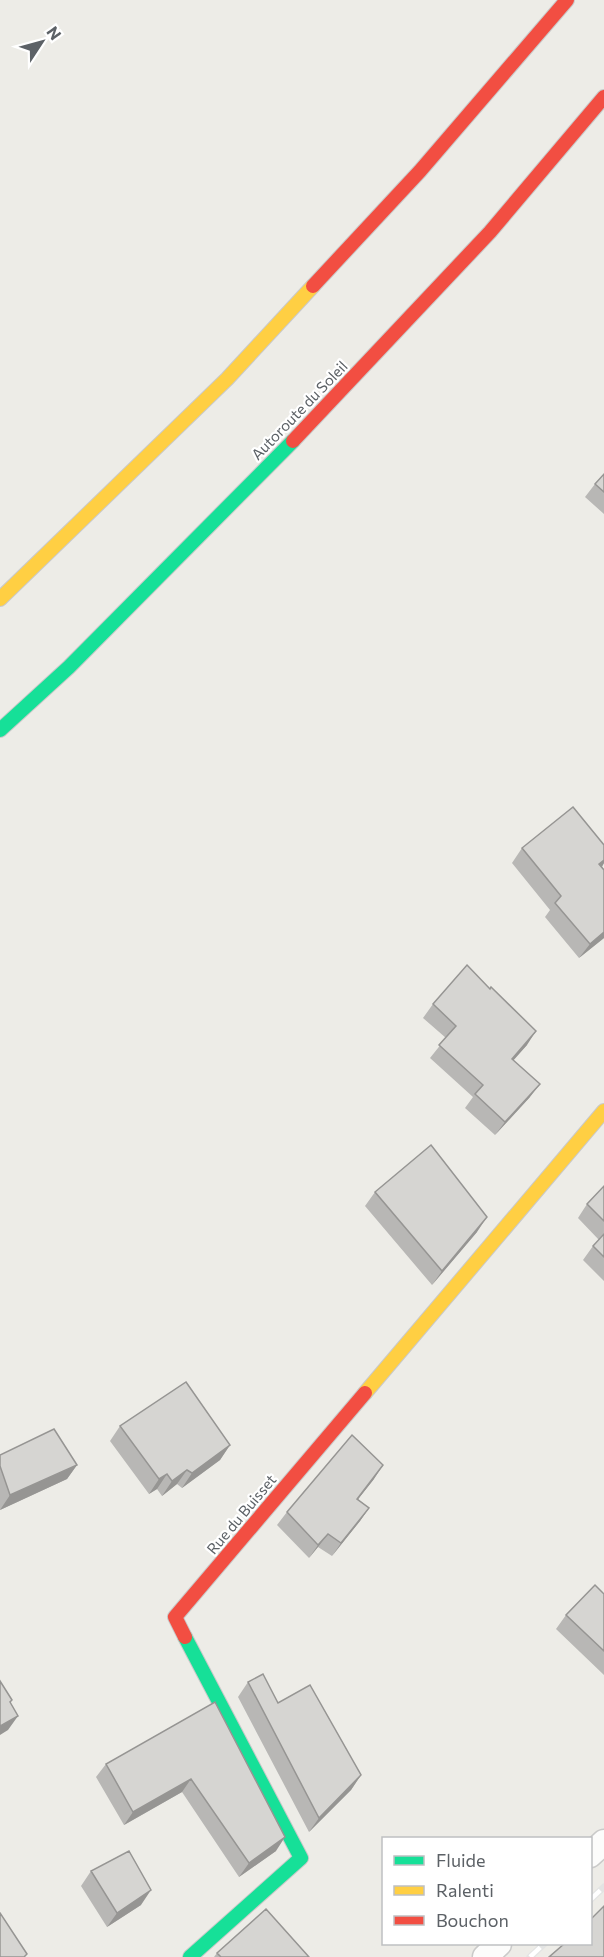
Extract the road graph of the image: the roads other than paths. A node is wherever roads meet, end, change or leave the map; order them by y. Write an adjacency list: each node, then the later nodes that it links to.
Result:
1 (567, 0): 3 (main road)
2 (604, 97): 4 (main road, Autoroute du Soleil)
3 (0, 599)
4 (0, 730)
5 (604, 1111): 9 (main road, Rue du Buisset)
6 (604, 1842): 7 (lane)
7 (592, 1854)
8 (498, 1945): 10 (lane)
9 (190, 1957)
10 (485, 1957)

